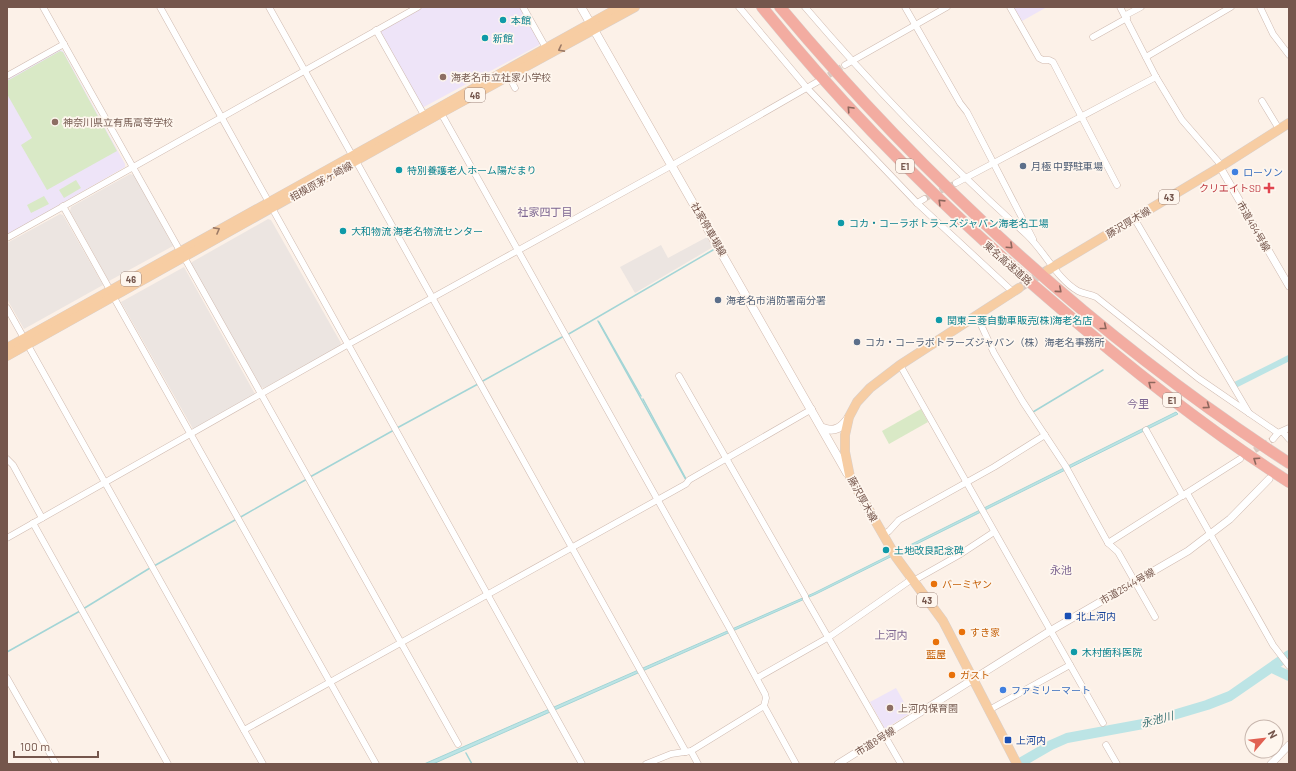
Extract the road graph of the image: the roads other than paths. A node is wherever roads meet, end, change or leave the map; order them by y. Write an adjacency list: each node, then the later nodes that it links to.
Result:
1 (43, 7): 28 (street)
2 (160, 7): 45 (street)
3 (269, 7): 34 (street)
4 (418, 7): 25 (street)
5 (523, 7): 29 (street)
6 (582, 7): 24 (main road, 社家停車場線)
7 (620, 7): 24 (main road, 相模原茅ヶ崎線 / 46)
8 (635, 7): 24 (main road, 相模原茅ヶ崎線 / 46)
9 (738, 7): 40 (street)
10 (758, 7): 27 (highway)
11 (762, 7): 27 (highway, 東名高速道路 / E1)
12 (780, 7): 46 (highway, 東名高速道路 / E1)
13 (790, 7): 46 (highway)
14 (805, 7): 32 (street)
15 (905, 7): 23 (street)
16 (947, 7): 23 (street)
17 (1010, 7): 44 (street)
18 (1120, 7): 22 (street)
19 (1141, 7): 22 (street)
20 (1231, 7): 31 (street)
21 (1260, 7): 30 (street)
22 (1126, 17): 26 (street); 31 (street)
23 (915, 24): 32 (street); 50 (street)
24 (593, 26): 29 (main road, 相模原茅ヶ崎線 / 46); 36 (main road, 相模原茅ヶ崎線 / 46, one-way to 36); 51 (main road, 社家停車場線)
25 (376, 30): 34 (street); 43 (street)
26 (1093, 37)
27 (788, 39): 100 (highway, 東名高速道路 / E1, one-way to 27)
28 (64, 44): 35 (street); 53 (street)
29 (546, 48): 43 (main road, 相模原茅ヶ崎線 / 46)
30 (1289, 55)
31 (1146, 57): 37 (street)
32 (851, 61): 33 (street); 54 (street)
33 (845, 65)
34 (305, 70): 45 (street); 49 (street)
35 (7, 76)
36 (509, 76): 39 (street); 42 (main road, 相模原茅ヶ崎線 / 46)
37 (1156, 77): 44 (street); 52 (street)
38 (817, 82): 40 (street)
39 (515, 88)
40 (807, 88): 51 (street); 58 (street)
41 (1262, 101): 48 (street)
42 (441, 113): 49 (main road, 相模原茅ヶ崎線 / 46); 64 (street)
43 (424, 115): 49 (main road, 相模原茅ヶ崎線 / 46)
44 (1081, 116): 50 (street); 56 (street)
45 (222, 117): 53 (street); 59 (street)
46 (882, 121): 66 (highway, 東名高速道路 / E1, one-way to 66)
47 (1289, 124): 48 (main road, 藤沢厚木線 / 43)
48 (1279, 129): 52 (main road, 藤沢厚木線 / 43)
49 (354, 158): 59 (main road, 相模原茅ヶ崎線 / 46); 70 (street)
50 (993, 163): 54 (street); 63 (street)
51 (672, 165): 64 (street); 80 (main road, 社家停車場線)
52 (1221, 166): 61 (main road, 藤沢厚木線 / 43); 67 (street, 市道464号線)
53 (132, 168): 60 (street); 65 (street)
54 (964, 178): 55 (street); 63 (street)
55 (956, 183)
56 (1117, 185)
57 (924, 199): 58 (street)
58 (917, 203): 68 (street)
59 (270, 205): 65 (main road, 相模原茅ヶ崎線 / 46); 74 (street)
60 (63, 206): 62 (street); 69 (street)
61 (1134, 218): 66 (main road, 藤沢厚木線 / 43); 81 (street)
62 (7, 238)
63 (1035, 242): 66 (street)
64 (518, 251): 70 (street); 103 (street)
65 (182, 254): 69 (main road, 相模原茅ヶ崎線 / 46); 79 (street)
66 (1048, 271): 81 (street); 96 (highway, 東名高速道路 / E1, one-way to 96)
67 (1289, 286)
68 (1016, 290): 72 (main road, 藤沢厚木線 / 43)
69 (114, 296): 73 (main road, 相模原茅ヶ崎線 / 46); 87 (street)
70 (433, 298): 74 (street); 111 (street)
71 (7, 308): 73 (street)
72 (976, 316): 77 (main road, 藤沢厚木線 / 43); 89 (street)
73 (26, 341): 75 (main road, 相模原茅ヶ崎線 / 46); 76 (main road, 相模原茅ヶ崎線 / 46); 99 (street)
74 (347, 345): 79 (street); 114 (street)
75 (7, 348)
76 (7, 356)
77 (900, 365): 82 (main road, 藤沢厚木線 / 43); 101 (street)
78 (679, 376): 94 (street)
79 (260, 394): 87 (street); 118 (street)
80 (812, 409): 83 (main road, 社家停車場線); 94 (street)
81 (1250, 414): 86 (street)
82 (849, 417): 83 (main road); 88 (main road, 藤沢厚木線 / 43)
83 (822, 428): 92 (main road, 社家停車場線)
84 (1289, 428): 86 (street)
85 (1146, 430): 102 (street)
86 (1280, 432): 90 (street); 91 (street)
87 (190, 434): 99 (street); 124 (street)
88 (846, 435): 92 (main road); 97 (main road, 藤沢厚木線 / 43)
89 (1045, 435): 101 (street); 110 (street)
90 (1272, 439)
91 (1289, 439)
92 (830, 441): 97 (main road, 社家停車場線)
93 (7, 459): 104 (street)
94 (727, 459): 103 (street); 117 (street)
95 (1240, 459): 102 (street)
96 (1289, 463)
97 (850, 477): 107 (main road, 藤沢厚木線 / 43)
98 (1269, 479): 108 (street, 市道2544号線)
99 (105, 482): 104 (street); 128 (street)
100 (1289, 482)
101 (967, 483): 106 (street); 107 (street)
102 (1185, 494): 108 (street); 110 (street)
103 (659, 499): 111 (street); 122 (street)
104 (42, 518): 105 (street)
105 (33, 523): 109 (street); 136 (street)
106 (994, 532): 112 (street); 116 (street)
107 (883, 535): 112 (main road, 藤沢厚木線 / 43)
108 (1211, 536): 113 (street, 市道2544号線); 120 (street)
109 (7, 538)
110 (1108, 543): 113 (street)
111 (573, 547): 114 (street); 133 (street)
112 (913, 580): 117 (street); 123 (main road, 藤沢厚木線 / 43)
113 (1135, 582): 115 (street); 116 (street, 市道2544号線)
114 (488, 595): 118 (street); 139 (street)
115 (1155, 618)
116 (1050, 631): 119 (street); 123 (street, 市道2544号線)
117 (829, 637): 122 (street); 129 (street)
118 (400, 644): 124 (street); 130 (street)
119 (1070, 665): 126 (street); 127 (street)
120 (1289, 666)
121 (7, 678): 135 (street)
122 (757, 678): 125 (street)
123 (974, 679): 126 (main road, 藤沢厚木線 / 43); 129 (street, 市道8号線)
124 (330, 683): 128 (street); 138 (street)
125 (764, 706): 133 (street); 142 (street)
126 (989, 710): 134 (main road, 藤沢厚木線 / 43)
127 (1103, 723)
128 (244, 730): 137 (street)
129 (884, 735): 143 (street, 市道8号線); 144 (street)
130 (458, 744)
131 (1106, 745): 145 (street)
132 (1289, 745): 146 (street)
133 (688, 752): 140 (street); 141 (street)
134 (1016, 762)
135 (56, 764)
136 (168, 764)
137 (263, 764)
138 (376, 764)
139 (582, 764)
140 (646, 764)
141 (698, 764)
142 (796, 764)
143 (838, 764)
144 (901, 764)
145 (1117, 764)
146 (1271, 764)

